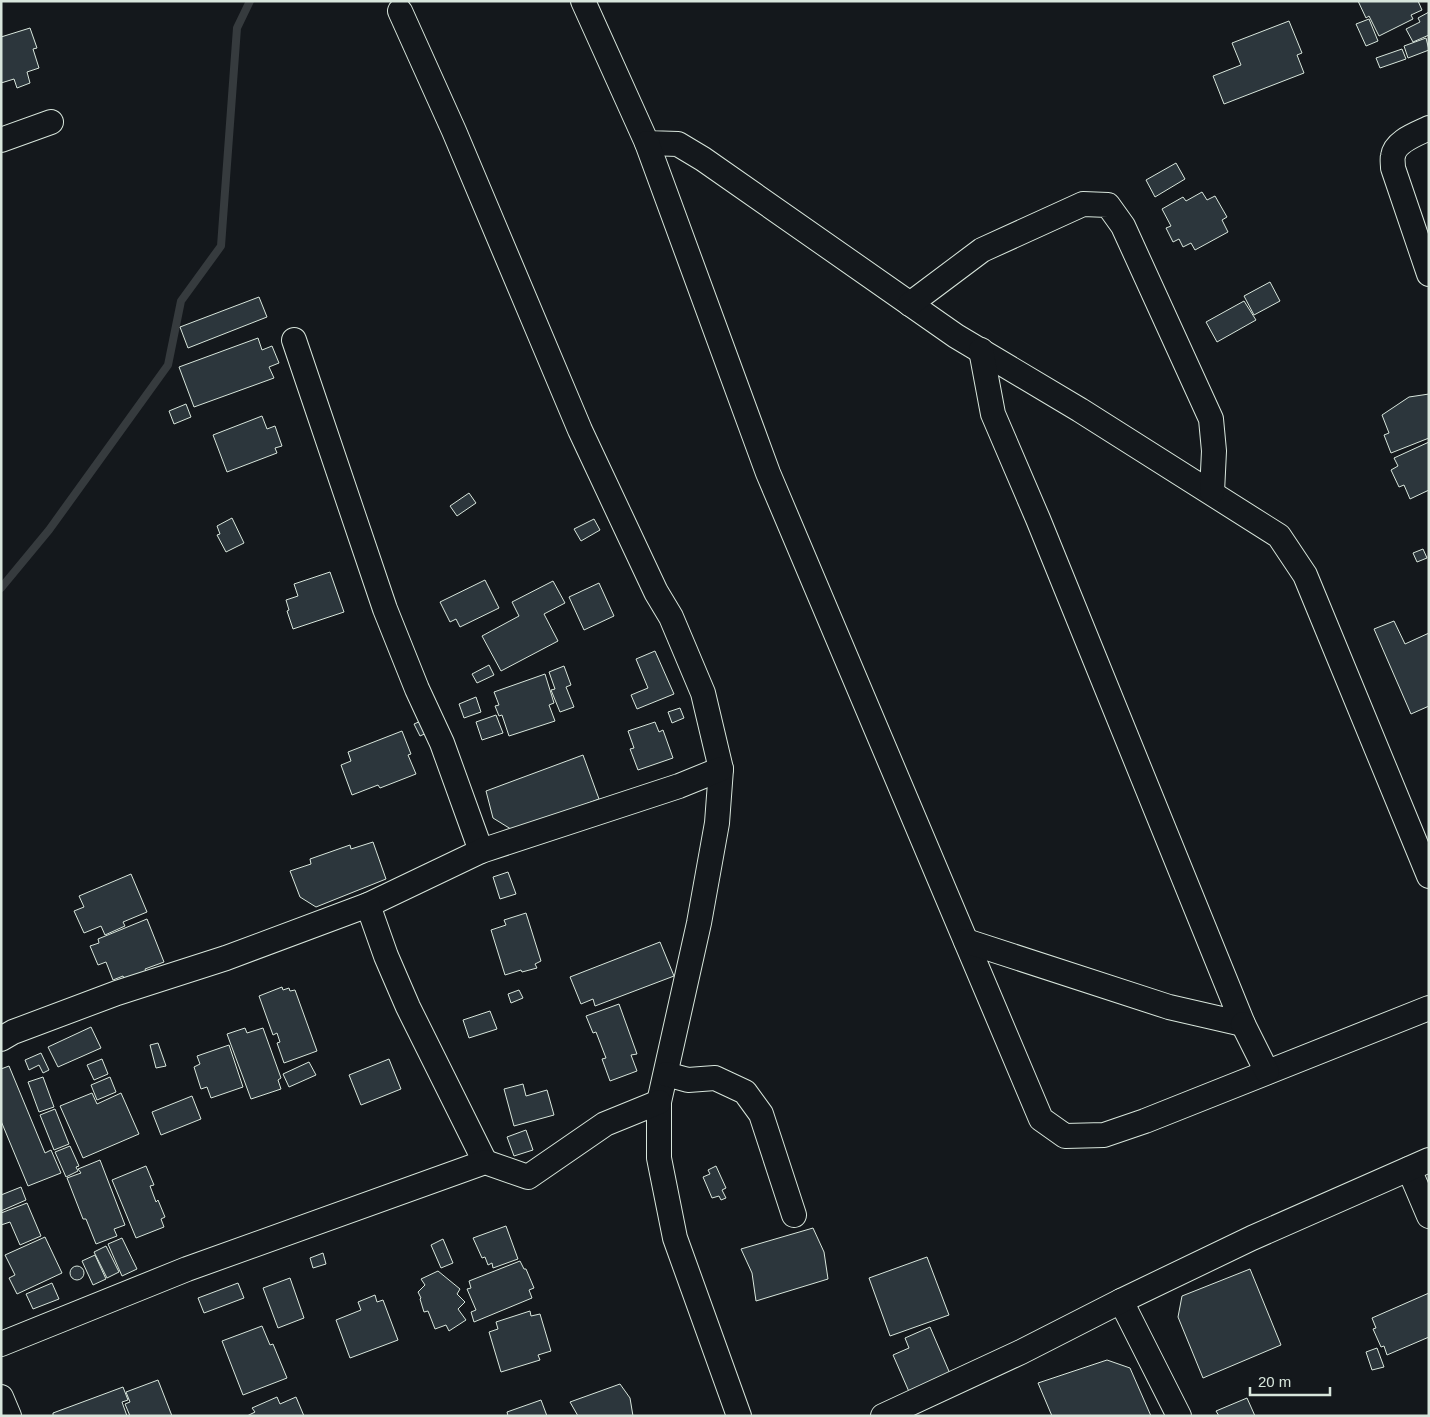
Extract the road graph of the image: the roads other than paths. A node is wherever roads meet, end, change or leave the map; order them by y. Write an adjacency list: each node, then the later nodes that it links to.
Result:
1 (583, 1): 6 (street)
2 (400, 10): 12 (street)
3 (51, 122): 5 (street)
4 (1429, 128): 7 (street)
5 (1, 140)
6 (647, 143): 8 (street); 16 (street)
7 (1429, 274)
8 (910, 304): 10 (street); 11 (street)
9 (294, 340): 13 (street)
10 (981, 350): 11 (street); 18 (street)
11 (1212, 492): 14 (street)
12 (721, 769): 13 (street); 21 (street)
13 (481, 851): 15 (street)
14 (1429, 876)
15 (368, 905): 19 (street); 23 (street)
16 (966, 941): 18 (street); 20 (street)
17 (1429, 1008): 20 (street)
18 (1243, 1024): 20 (street)
19 (1, 1039)
20 (1267, 1072)
21 (666, 1074): 22 (street); 25 (street)
22 (659, 1102): 23 (street); 31 (street)
23 (485, 1162): 28 (street)
24 (1419, 1165): 26 (street); 27 (street)
25 (794, 1215)
26 (1429, 1216)
27 (1121, 1301): 32 (street); 33 (street)
28 (1, 1344)
29 (1, 1397): 30 (street)
30 (9, 1416)
31 (739, 1416)
32 (883, 1416)
33 (1179, 1416)

